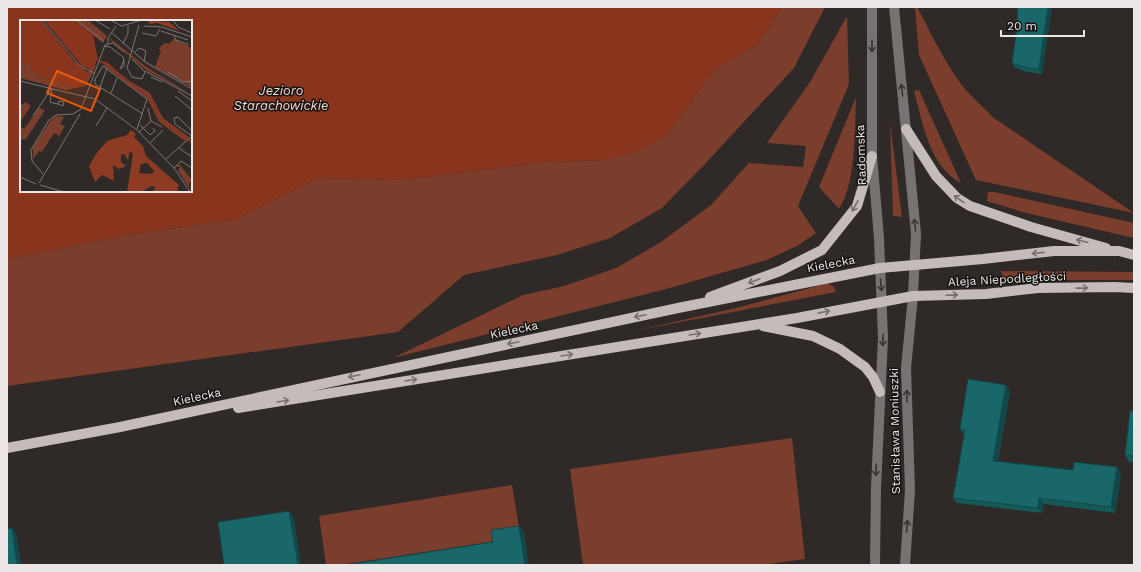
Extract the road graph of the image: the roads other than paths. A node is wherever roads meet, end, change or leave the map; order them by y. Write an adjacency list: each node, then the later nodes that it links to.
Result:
1 (872, 7): 4 (street, Radomska, one-way to 4)
2 (894, 7): 3 (street, one-way to 2)
3 (906, 129): 5 (main road, one-way to 3); 7 (street, one-way to 3)
4 (872, 156): 8 (street, Radomska); 12 (main road, one-way to 12)
5 (1119, 251): 6 (main road, Aleja Niepodległości); 7 (main road, Aleja Niepodległości, one-way to 7)
6 (1134, 254)
7 (914, 264): 8 (main road, Kielecka); 10 (street)
8 (880, 268): 11 (street, Radomska, one-way to 11); 12 (main road, Kielecka)
9 (1134, 288): 10 (main road, Aleja Niepodległości, one-way to 9)
10 (913, 296): 11 (main road, Aleja Niepodległości); 18 (street, Stanisława Moniuszki, one-way to 10)
11 (882, 301): 13 (main road, Kielecka, one-way to 11); 14 (street, Stanisława Moniuszki, one-way to 14)
12 (678, 308): 15 (main road, Kielecka, one-way to 15)
13 (753, 325): 14 (main road); 15 (main road, Kielecka, one-way to 13)
14 (880, 392): 17 (street, Stanisława Moniuszki, one-way to 17)
15 (120, 427): 16 (main road, Kielecka)
16 (7, 448)
17 (875, 565)
18 (905, 565)

